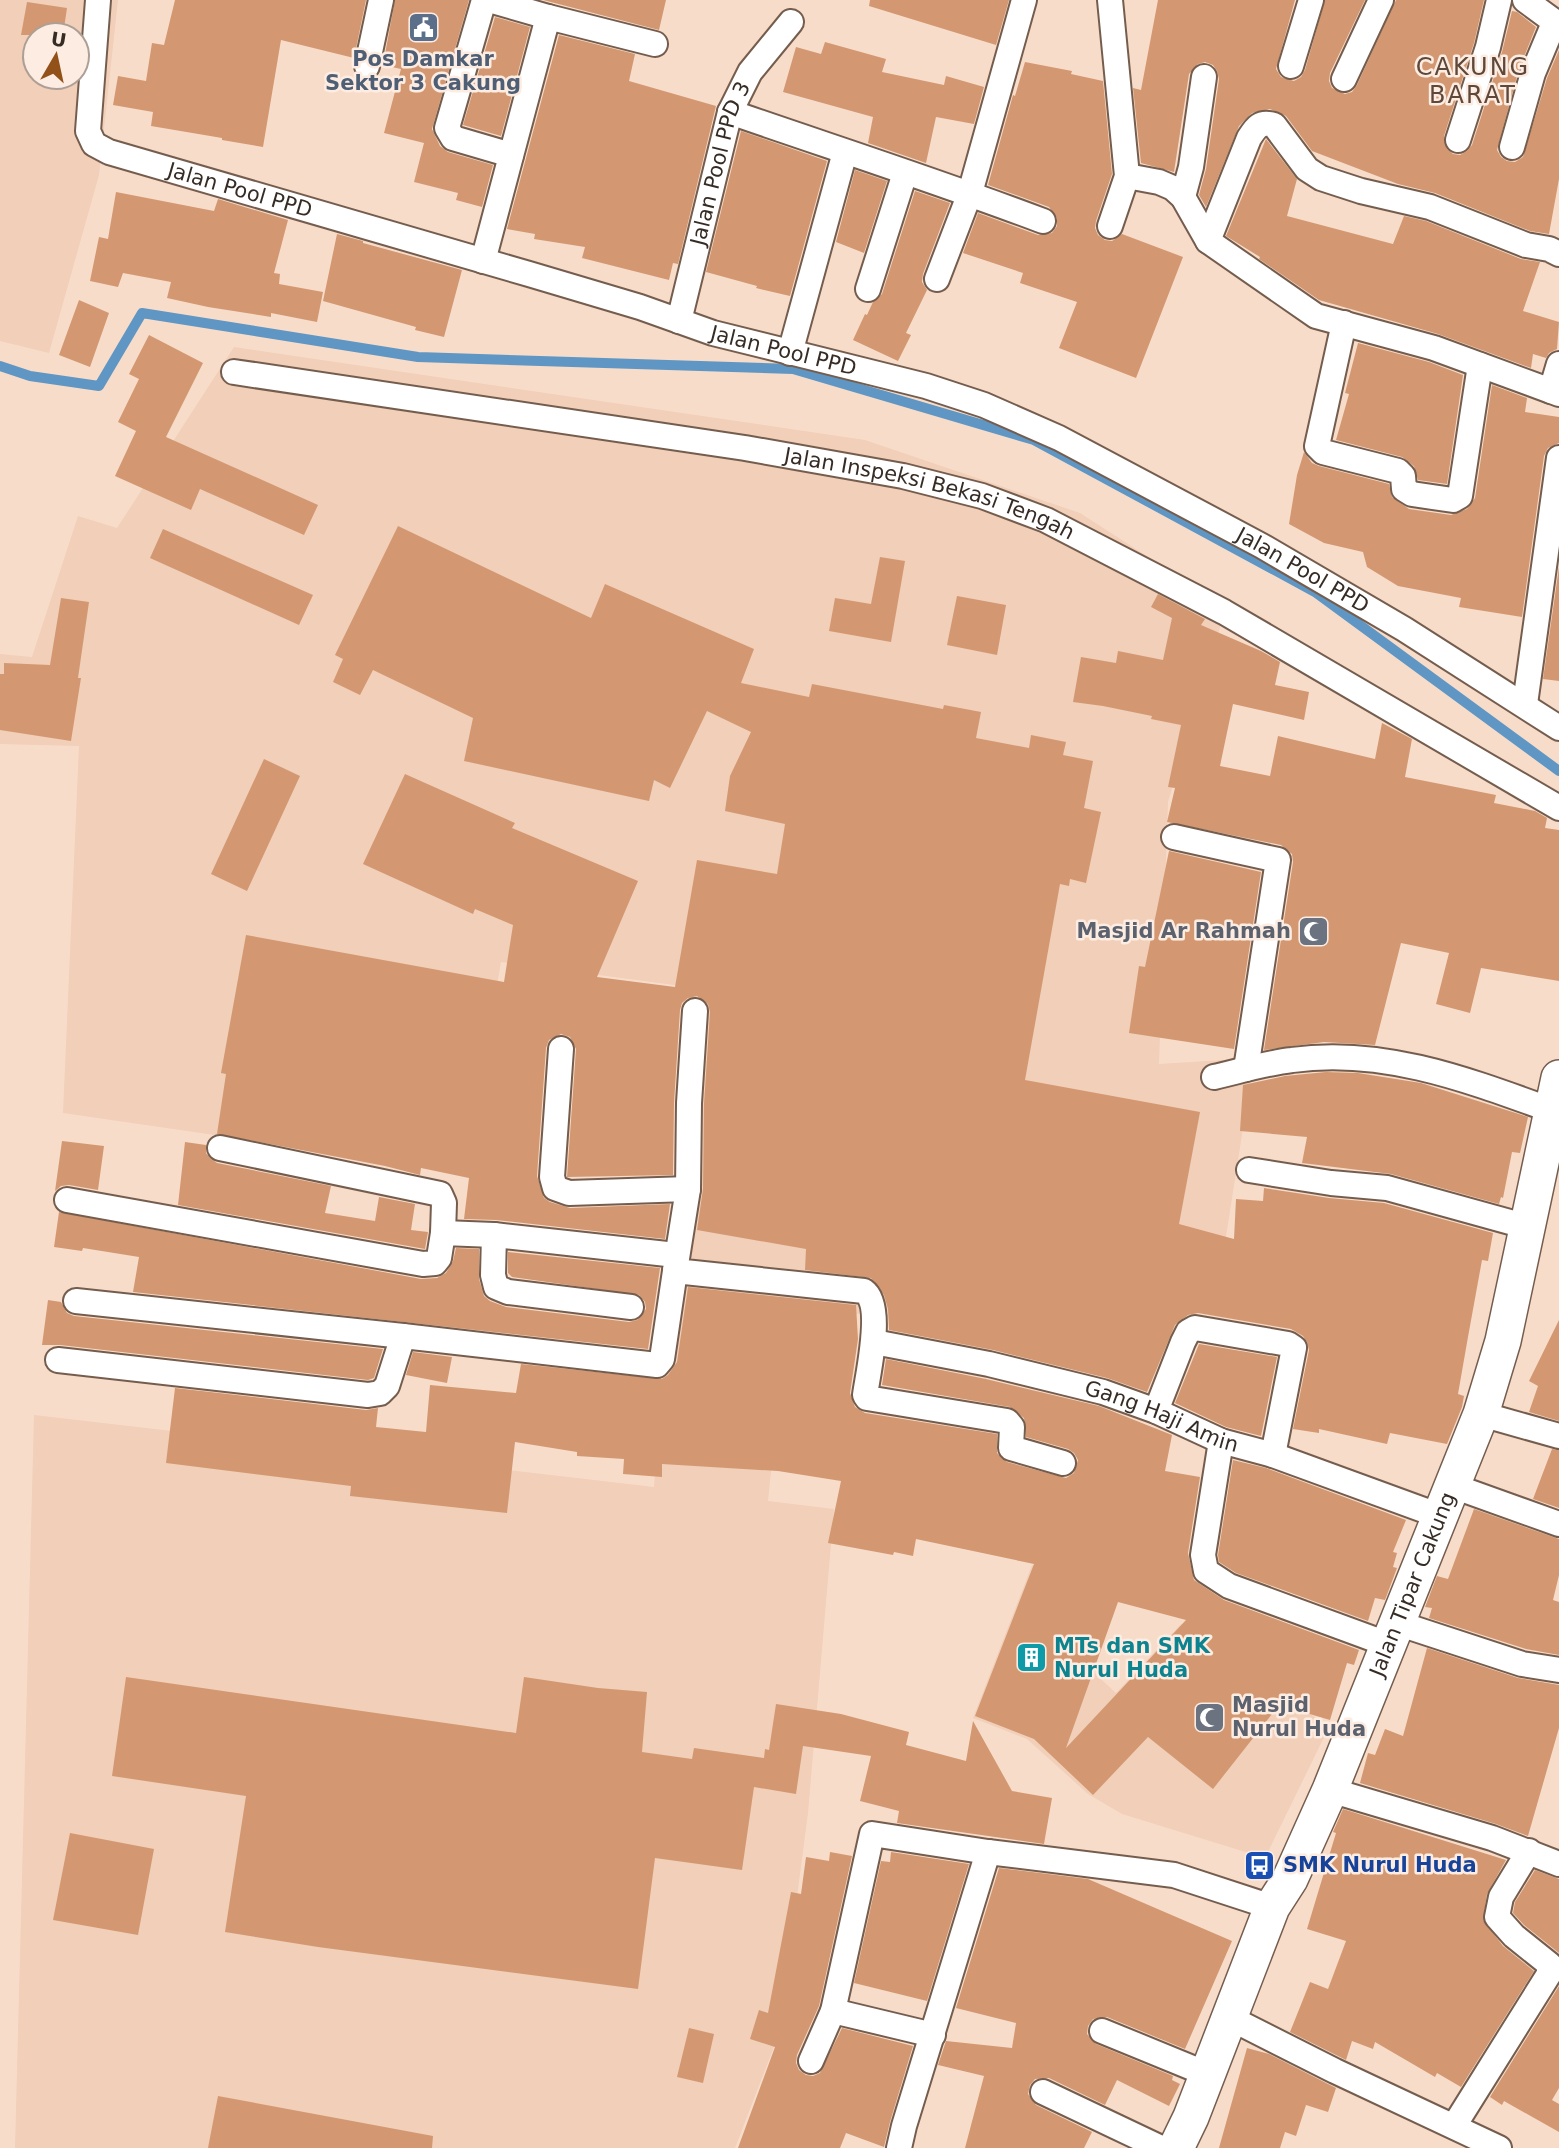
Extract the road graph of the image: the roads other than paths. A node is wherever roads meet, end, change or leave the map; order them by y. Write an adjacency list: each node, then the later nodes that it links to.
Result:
1 (98, 0): 31 (street, Jalan Pool PPD)
2 (381, 0): 14 (street)
3 (1024, 0): 25 (street)
4 (1110, 0): 24 (street)
5 (1311, 0): 15 (street)
6 (1381, 0): 17 (street)
7 (1499, 0): 19 (street)
8 (1525, 0): 12 (street)
9 (498, 1): 10 (street); 22 (street)
10 (548, 17): 13 (street); 22 (street)
11 (791, 22): 18 (street, Jalan Pool PPD 3)
12 (1556, 24): 20 (street)
13 (655, 44)
14 (367, 66)
15 (1291, 66)
16 (1204, 78): 26 (street)
17 (1344, 79)
18 (730, 112): 21 (street); 34 (street, Jalan Pool PPD 3)
19 (1458, 140)
20 (1512, 147)
21 (845, 152): 23 (street); 36 (street)
22 (511, 155): 31 (street)
23 (905, 173): 25 (street); 33 (street)
24 (1127, 176): 26 (street); 28 (street)
25 (970, 193): 27 (street); 32 (street)
26 (1183, 197): 29 (street)
27 (1043, 221)
28 (1110, 226)
29 (1208, 241): 30 (street); 35 (street)
30 (1559, 254)
31 (483, 261): 34 (street, Jalan Pool PPD)
32 (937, 279)
33 (868, 289)
34 (679, 321): 36 (street, Jalan Pool PPD)
35 (1344, 323): 38 (street); 38 (street)
36 (790, 353): 42 (street, Jalan Pool PPD)
37 (1559, 364): 40 (street)
38 (1480, 365): 40 (street)
39 (234, 372): 44 (street, Jalan Inspeksi Bekasi Tengah)
40 (1555, 393)
41 (1559, 458): 42 (street)
42 (1525, 704): 43 (street, Jalan Pool PPD)
43 (1559, 728)
44 (1559, 808)
45 (1174, 838): 48 (street)
46 (695, 1011): 53 (street)
47 (561, 1049): 53 (street)
48 (1246, 1069): 49 (street); 50 (street)
49 (1214, 1077)
50 (1555, 1094): 55 (street, Jalan Tipar Cakung)
51 (220, 1148): 56 (street)
52 (1249, 1170): 55 (street)
53 (688, 1189): 58 (street)
54 (67, 1200): 56 (street)
55 (1528, 1227): 65 (street, Jalan Tipar Cakung)
56 (443, 1233): 57 (street)
57 (494, 1235): 58 (street); 60 (street)
58 (675, 1263): 61 (street); 62 (street)
59 (76, 1300): 61 (street)
60 (631, 1307)
61 (403, 1336): 63 (street)
62 (874, 1342): 64 (street, Gang Haji Amin); 69 (street)
63 (58, 1360)
64 (1156, 1411): 67 (street, Gang Haji Amin); 68 (street)
65 (1480, 1414): 66 (street); 70 (street, Jalan Tipar Cakung)
66 (1559, 1436)
67 (1221, 1441): 68 (street, Gang Haji Amin); 72 (street)
68 (1273, 1454): 70 (street, Gang Haji Amin)
69 (1063, 1462)
70 (1447, 1501): 71 (street, Gang Haji Amin); 72 (street, Jalan Tipar Cakung)
71 (1559, 1524)
72 (1392, 1634): 73 (street); 74 (street, Jalan Tipar Cakung)
73 (1559, 1670)
74 (1330, 1790): 75 (street); 78 (street, Jalan Tipar Cakung)
75 (1529, 1851): 77 (street); 86 (street)
76 (988, 1852): 78 (street); 79 (street); 82 (street)
77 (1559, 1864)
78 (1272, 1907): 80 (street, Jalan Tipar Cakung)
79 (833, 2011): 82 (street); 83 (street)
80 (1228, 2017): 84 (street, Jalan Tipar Cakung); 86 (street)
81 (1102, 2031): 84 (street)
82 (933, 2035): 87 (street)
83 (811, 2062)
84 (1207, 2074): 89 (street, Jalan Tipar Cakung)
85 (1043, 2092): 88 (street)
86 (1454, 2126): 90 (street)
87 (899, 2148)
88 (1161, 2148)
89 (1176, 2148)
90 (1499, 2148)

